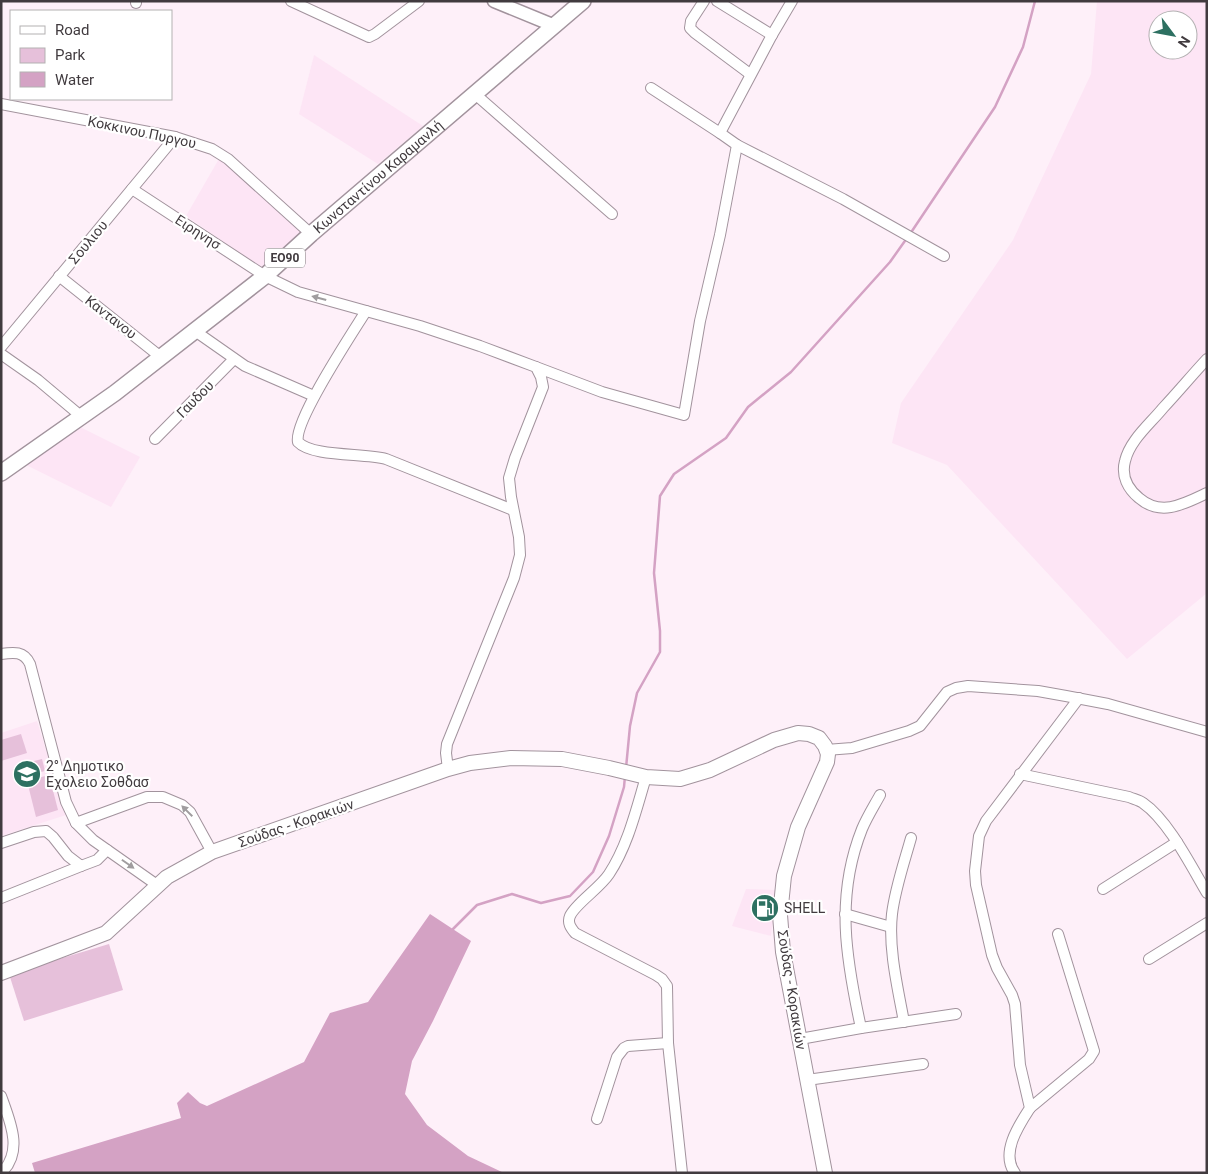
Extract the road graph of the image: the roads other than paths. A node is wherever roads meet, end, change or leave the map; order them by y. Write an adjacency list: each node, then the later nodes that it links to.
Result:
1 (291, 1): 2 (street)
2 (419, 1)
3 (494, 1): 8 (street)
4 (583, 1): 8 (main road, Κωνσταντίνου Καραμανλή / ΕΟ90)
5 (704, 1): 10 (street)
6 (718, 1): 9 (street)
7 (792, 1): 9 (street)
8 (555, 26): 12 (main road, Κωνσταντίνου Καραμανλή / ΕΟ90)
9 (772, 35): 10 (street)
10 (750, 74): 14 (street)
11 (651, 88): 14 (street)
12 (475, 94): 18 (street); 19 (main road, Κωνσταντίνου Καραμανλή / ΕΟ90)
13 (1, 104): 15 (street, Κοκκινου Πυργου)
14 (720, 133): 16 (street)
15 (175, 137): 17 (street, Σουλιου); 19 (street, Κοκκινου Πυργου)
16 (737, 145): 20 (street); 30 (street, Ειρηνησ)
17 (132, 189): 21 (street, Σουλιου); 22 (street, Ειρηνησ)
18 (612, 214)
19 (311, 234): 22 (main road, Κωνσταντίνου Καραμανλή / ΕΟ90)
20 (944, 256)
21 (59, 276): 25 (street, Σουλιου); 27 (street, Καντανου)
22 (264, 276): 23 (street, Ειρηνησ, one-way to 22); 24 (main road, Κωνσταντίνου Καραμανλή / ΕΟ90)
23 (366, 310): 30 (street, Ειρηνησ); 31 (street)
24 (195, 330): 27 (main road, Κωνσταντίνου Καραμανλή / ΕΟ90); 28 (street)
25 (1, 347)
26 (1, 354): 32 (street)
27 (162, 358): 32 (main road, Κωνσταντίνου Καραμανλή / ΕΟ90)
28 (234, 359): 31 (street); 33 (street, Γαυδου)
29 (1207, 359): 35 (street)
30 (536, 367): 36 (street)
31 (314, 396): 36 (street)
32 (82, 417): 34 (main road, Κωνσταντίνου Καραμανλή / ΕΟ90)
33 (155, 439)
34 (1, 473)
35 (1207, 494)
36 (513, 510): 41 (street)
37 (1, 654): 45 (street)
38 (1079, 698): 39 (street); 40 (street); 42 (street)
39 (1207, 732)
40 (826, 750): 43 (main road); 65 (main road, Σούδας - Κορακιών)
41 (448, 769): 43 (main road, Σούδας - Κορακιών); 50 (main road, Σούδας - Κορακιών)
42 (1020, 774): 47 (street); 70 (street)
43 (642, 776): 66 (street)
44 (880, 795): 56 (street)
45 (76, 823): 49 (street); 50 (street, one-way to 45)
46 (911, 838): 58 (street)
47 (1177, 842): 53 (street); 54 (street)
48 (1, 843): 51 (street)
49 (107, 850): 51 (street); 52 (street, one-way to 52)
50 (212, 852): 52 (main road, Σούδας - Κορακιών)
51 (80, 866): 55 (street)
52 (157, 885): 61 (main road, Σούδας - Κορακιών)
53 (1103, 888)
54 (1207, 893)
55 (1, 898)
56 (844, 914): 58 (street); 64 (street)
57 (1207, 923): 60 (street)
58 (891, 927): 63 (street)
59 (1058, 934): 70 (street)
60 (1149, 959)
61 (1, 973)
62 (956, 1014): 63 (street)
63 (904, 1022): 64 (street)
64 (860, 1028): 65 (street)
65 (800, 1039): 68 (main road, Σούδας - Κορακιών)
66 (668, 1043): 72 (street); 74 (street)
67 (923, 1064): 68 (street)
68 (808, 1080): 75 (main road, Σούδας - Κορακιών)
69 (1, 1096): 71 (street)
70 (1030, 1108): 76 (street)
71 (4, 1112): 73 (street)
72 (597, 1119)
73 (1, 1173)
74 (682, 1173)
75 (825, 1173)
76 (1015, 1173)

